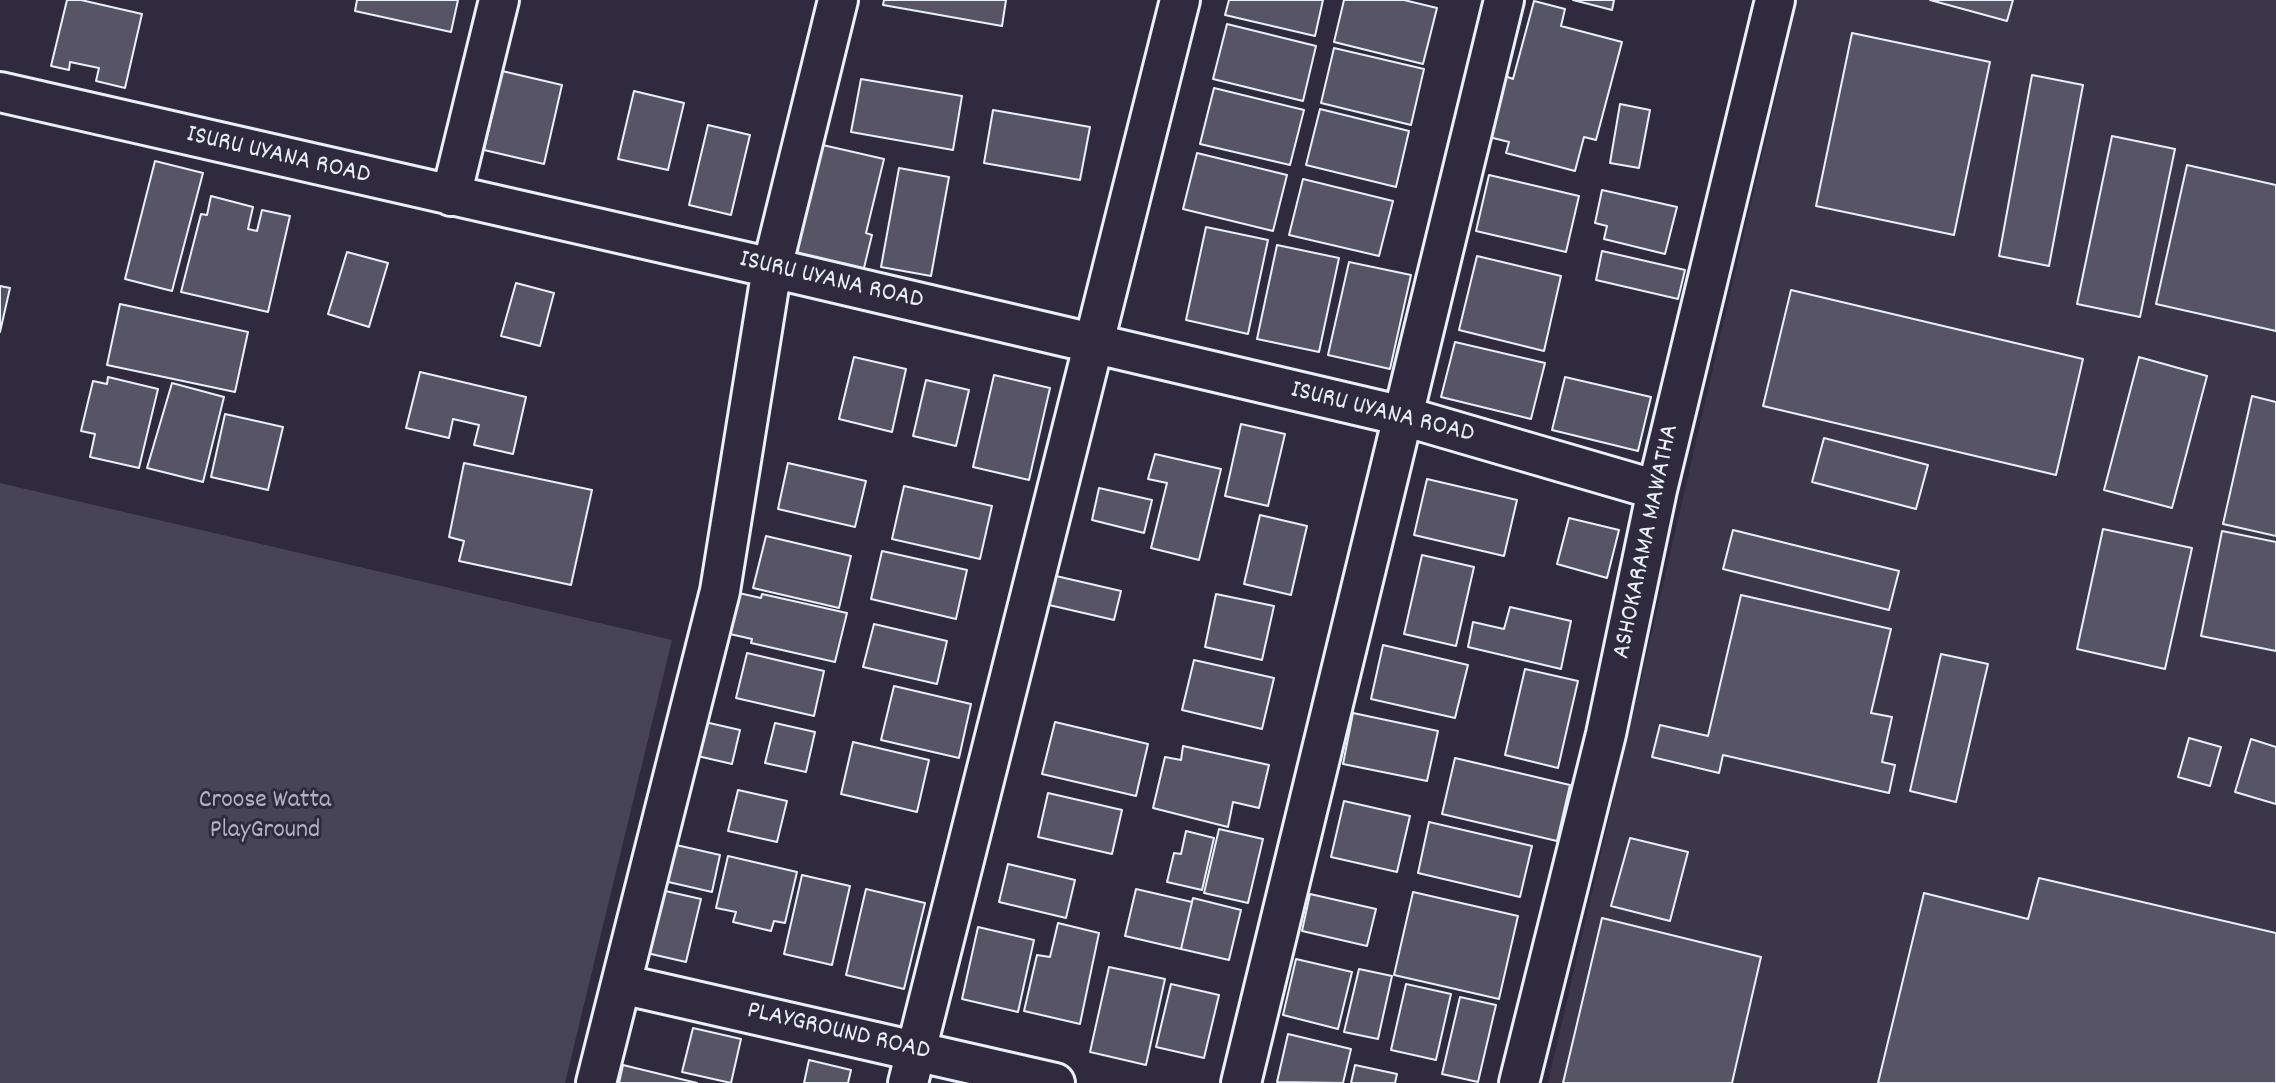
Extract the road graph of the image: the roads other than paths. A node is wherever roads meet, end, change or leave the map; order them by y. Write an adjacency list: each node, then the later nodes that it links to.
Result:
1 (499, 0): 7 (street)
2 (838, 0): 8 (street)
3 (1180, 0): 9 (street)
4 (1504, 0): 10 (street)
5 (1774, 0): 11 (street, ASHOKARAMA MAWATHA)
6 (0, 92): 7 (street, ISURU UYANA ROAD)
7 (451, 196): 8 (street, ISURU UYANA ROAD)
8 (772, 268): 9 (street, ISURU UYANA ROAD); 12 (street)
9 (1094, 345): 10 (street, ISURU UYANA ROAD); 13 (street)
10 (1403, 416): 11 (street, ISURU UYANA ROAD); 16 (street)
11 (1657, 490): 17 (street, ASHOKARAMA MAWATHA)
12 (621, 984): 13 (street, PLAYGROUND ROAD); 14 (street)
13 (911, 1067): 15 (street, PLAYGROUND ROAD)
14 (597, 1083)
15 (1055, 1083)
16 (1241, 1083)
17 (1519, 1083)

